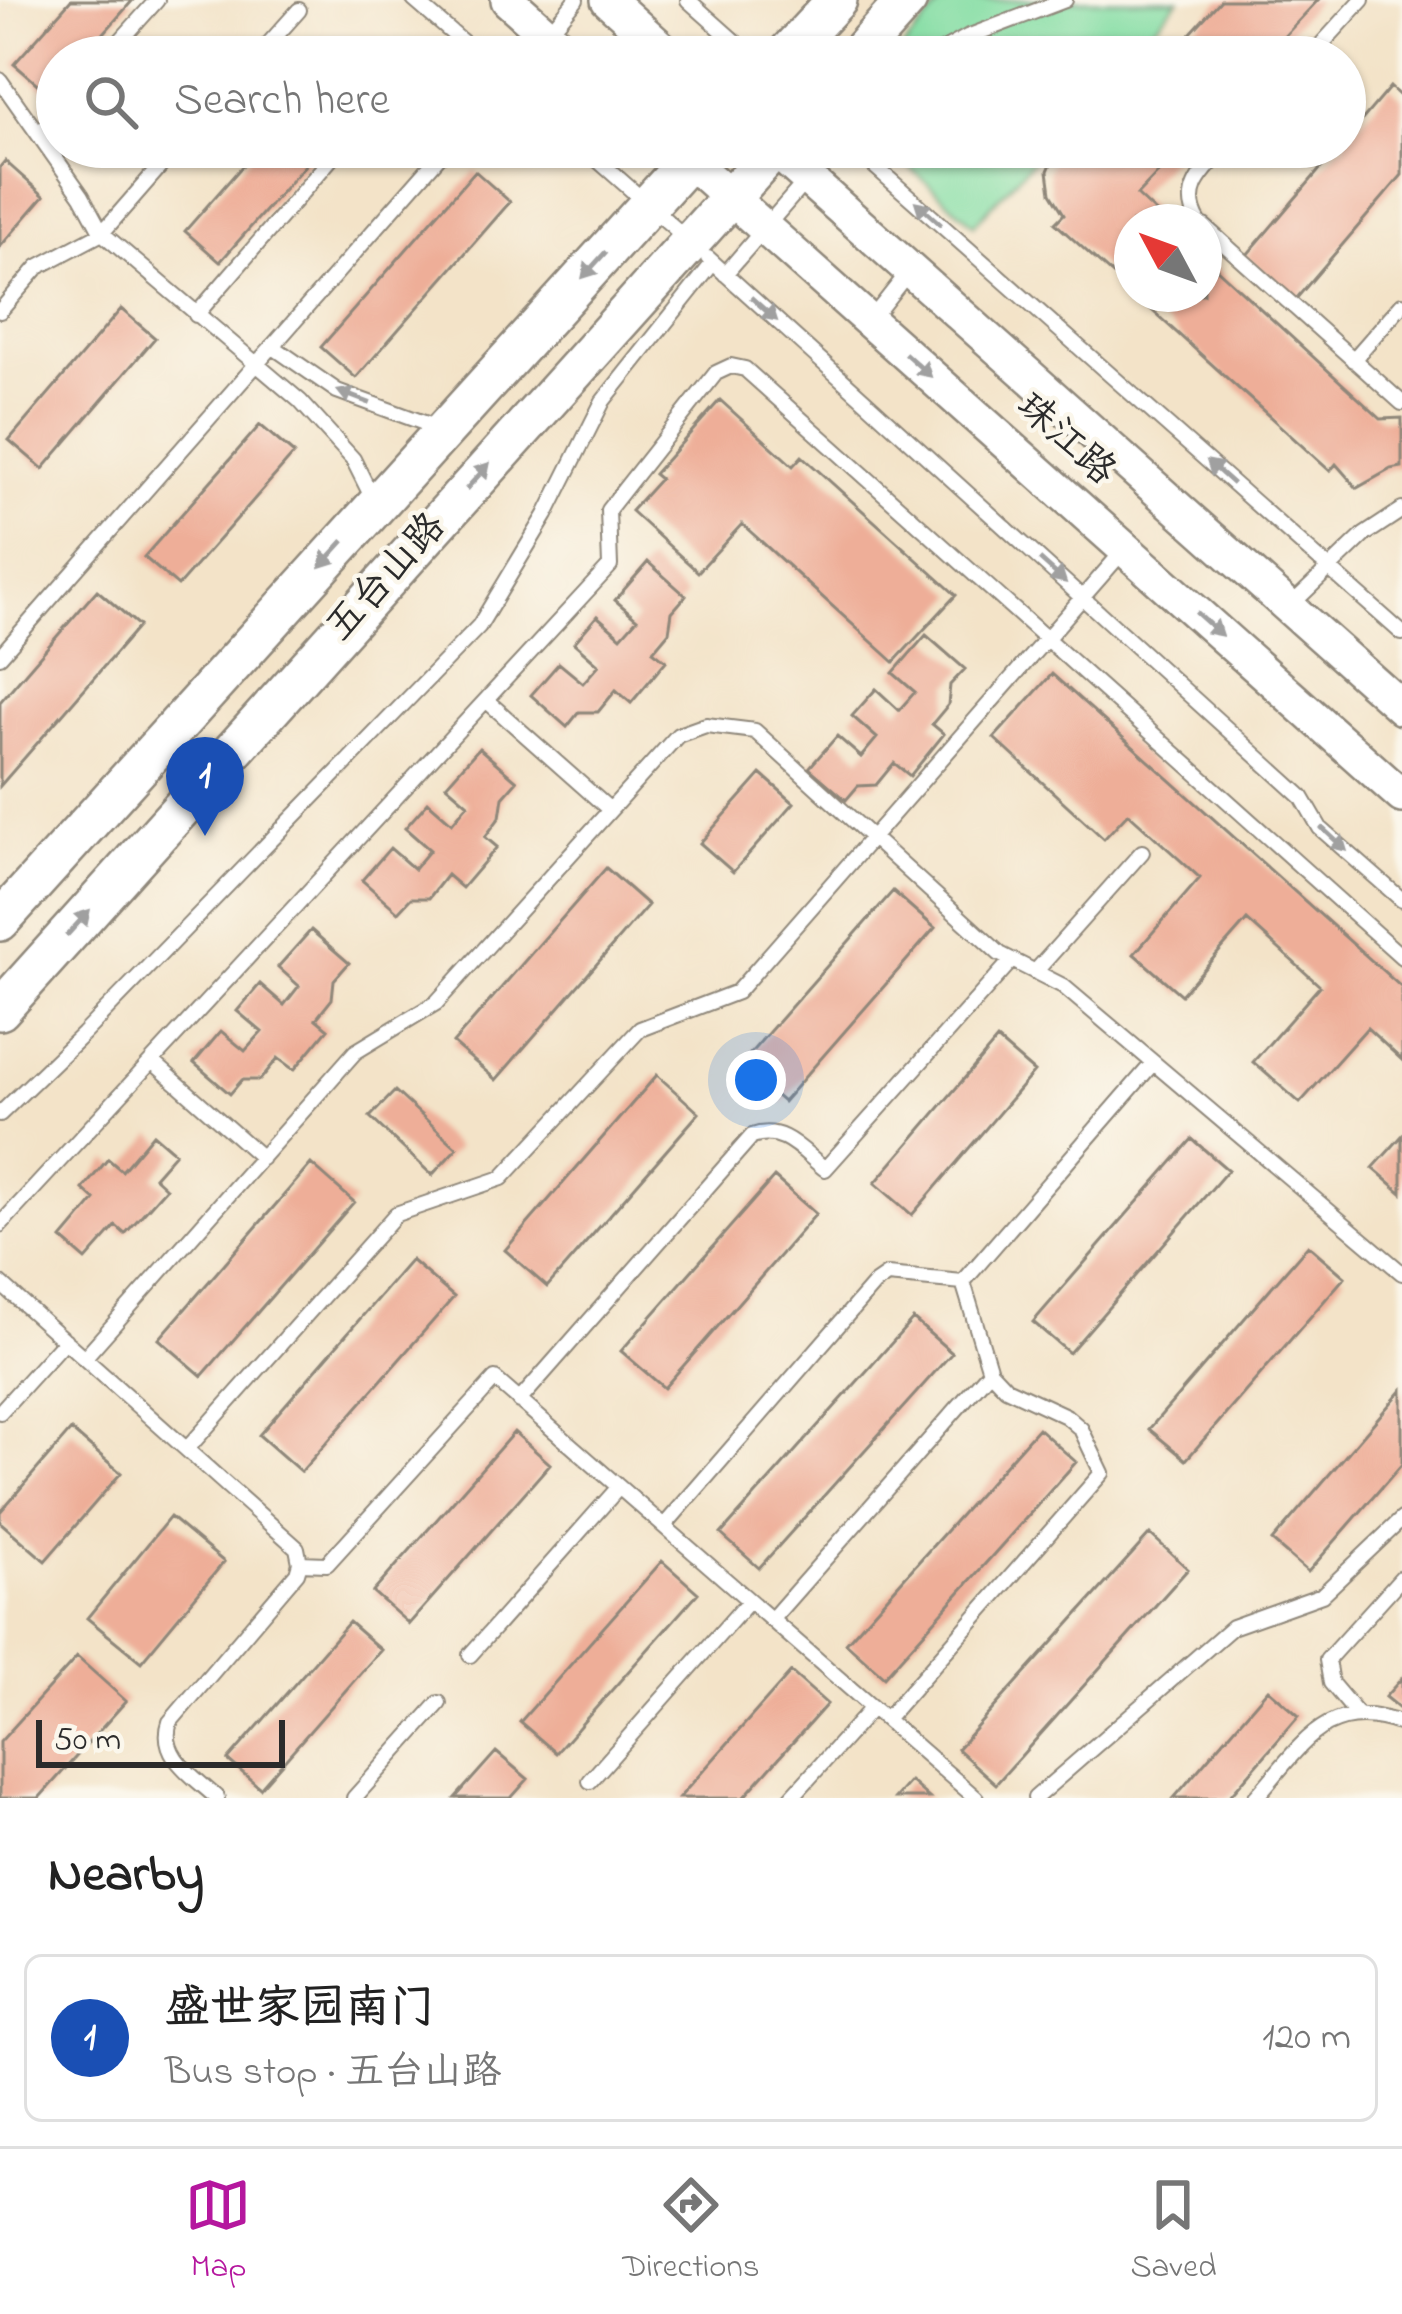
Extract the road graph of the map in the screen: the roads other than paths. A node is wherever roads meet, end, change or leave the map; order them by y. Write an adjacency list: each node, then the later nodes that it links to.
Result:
1 (157, 0): 12 (lane)
2 (414, 0): 14 (lane)
3 (508, 0): 15 (street)
4 (576, 0): 16 (lane)
5 (608, 0): 17 (street)
6 (688, 0): 18 (lane)
7 (837, 0): 19 (main road)
8 (907, 0): 20 (main road)
9 (1065, 0): 21 (lane)
10 (1363, 0): 22 (lane)
11 (299, 10): 13 (lane)
12 (125, 36)
13 (276, 36)
14 (456, 36)
15 (549, 36)
16 (563, 36)
17 (648, 36)
18 (728, 36)
19 (804, 36)
20 (875, 36)
21 (972, 36)
22 (1330, 36)
23 (0, 80): 24 (lane)
24 (36, 128)
25 (62, 168): 42 (lane)
26 (159, 168): 42 (lane)
27 (323, 168): 48 (lane)
28 (429, 168): 50 (lane)
29 (607, 168): 40 (lane)
30 (676, 168): 40 (main road, 五台山路)
31 (703, 168): 38 (street, 珠江路)
32 (756, 168): 38 (main road, 五台山路)
33 (796, 168): 37 (street, 珠江路)
34 (818, 168): 37 (lane)
35 (877, 168): 58 (lane, one-way to 35)
36 (1207, 168): 39 (lane)
37 (808, 179): 41 (lane); 45 (street, 珠江路)
38 (729, 197): 41 (street, 珠江路); 44 (main road, 五台山路)
39 (1193, 204)
40 (649, 205): 44 (lane); 54 (main road, 五台山路, one-way to 54)
41 (765, 228): 44 (lane); 49 (street, 珠江路)
42 (102, 232): 47 (lane); 48 (lane)
43 (1222, 242): 51 (lane)
44 (709, 259): 59 (lane, one-way to 59); 75 (main road, 五台山路, one-way to 44); 78 (lane)
45 (910, 270): 49 (lane); 60 (street, 珠江路)
46 (1402, 304): 51 (lane)
47 (0, 311)
48 (196, 315): 52 (lane)
49 (869, 322): 57 (street, 珠江路, one-way to 57)
50 (272, 346): 52 (lane); 54 (lane, one-way to 50)
51 (1352, 360): 53 (lane)
52 (257, 365): 55 (lane); 63 (lane)
53 (1402, 403)
54 (444, 430): 55 (main road, 五台山路)
55 (376, 506): 71 (main road, 五台山路, one-way to 71)
56 (1402, 510): 58 (lane)
57 (1125, 549): 59 (lane); 66 (street, 珠江路, one-way to 66)
58 (1328, 567): 60 (lane); 61 (lane)
59 (1082, 597): 62 (lane); 70 (lane, one-way to 70)
60 (1289, 608): 65 (street, 珠江路)
61 (1402, 633)
62 (1045, 638): 64 (lane); 68 (lane); 72 (lane)
63 (0, 656)
64 (486, 700): 67 (lane); 76 (lane)
65 (1402, 708)
66 (1402, 796)
67 (610, 810): 68 (lane); 79 (lane)
68 (872, 837): 73 (lane); 89 (lane)
69 (1142, 852): 74 (lane)
70 (1402, 900)
71 (0, 921)
72 (1402, 957)
73 (1012, 960): 74 (lane); 87 (lane)
74 (1035, 972): 77 (lane)
75 (0, 1010)
76 (152, 1061): 79 (lane); 80 (lane)
77 (1154, 1063): 81 (lane); 82 (lane)
78 (0, 1114)
79 (262, 1158): 85 (lane)
80 (0, 1225)
81 (1402, 1274)
82 (963, 1282): 86 (lane); 92 (lane)
83 (0, 1283): 84 (lane)
84 (65, 1340): 85 (lane); 88 (lane)
85 (84, 1358): 89 (lane)
86 (990, 1372): 96 (lane); 101 (lane)
87 (519, 1401): 90 (lane); 93 (lane)
88 (0, 1412)
89 (187, 1449): 93 (lane)
90 (619, 1487): 92 (lane); 97 (lane)
91 (1402, 1520): 108 (lane)
92 (664, 1526): 95 (lane)
93 (300, 1564): 104 (lane)
94 (1402, 1577): 100 (lane)
95 (749, 1600): 96 (lane); 103 (lane)
96 (771, 1620): 99 (lane)
97 (470, 1654)
98 (439, 1703): 105 (lane)
99 (872, 1708): 101 (lane); 106 (lane)
100 (1358, 1715): 102 (lane); 109 (lane)
101 (886, 1719): 107 (lane)
102 (1402, 1724)
103 (590, 1780)
104 (217, 1798)
105 (354, 1798)
106 (791, 1798)
107 (976, 1798)
108 (1035, 1798)
109 (1255, 1798)

